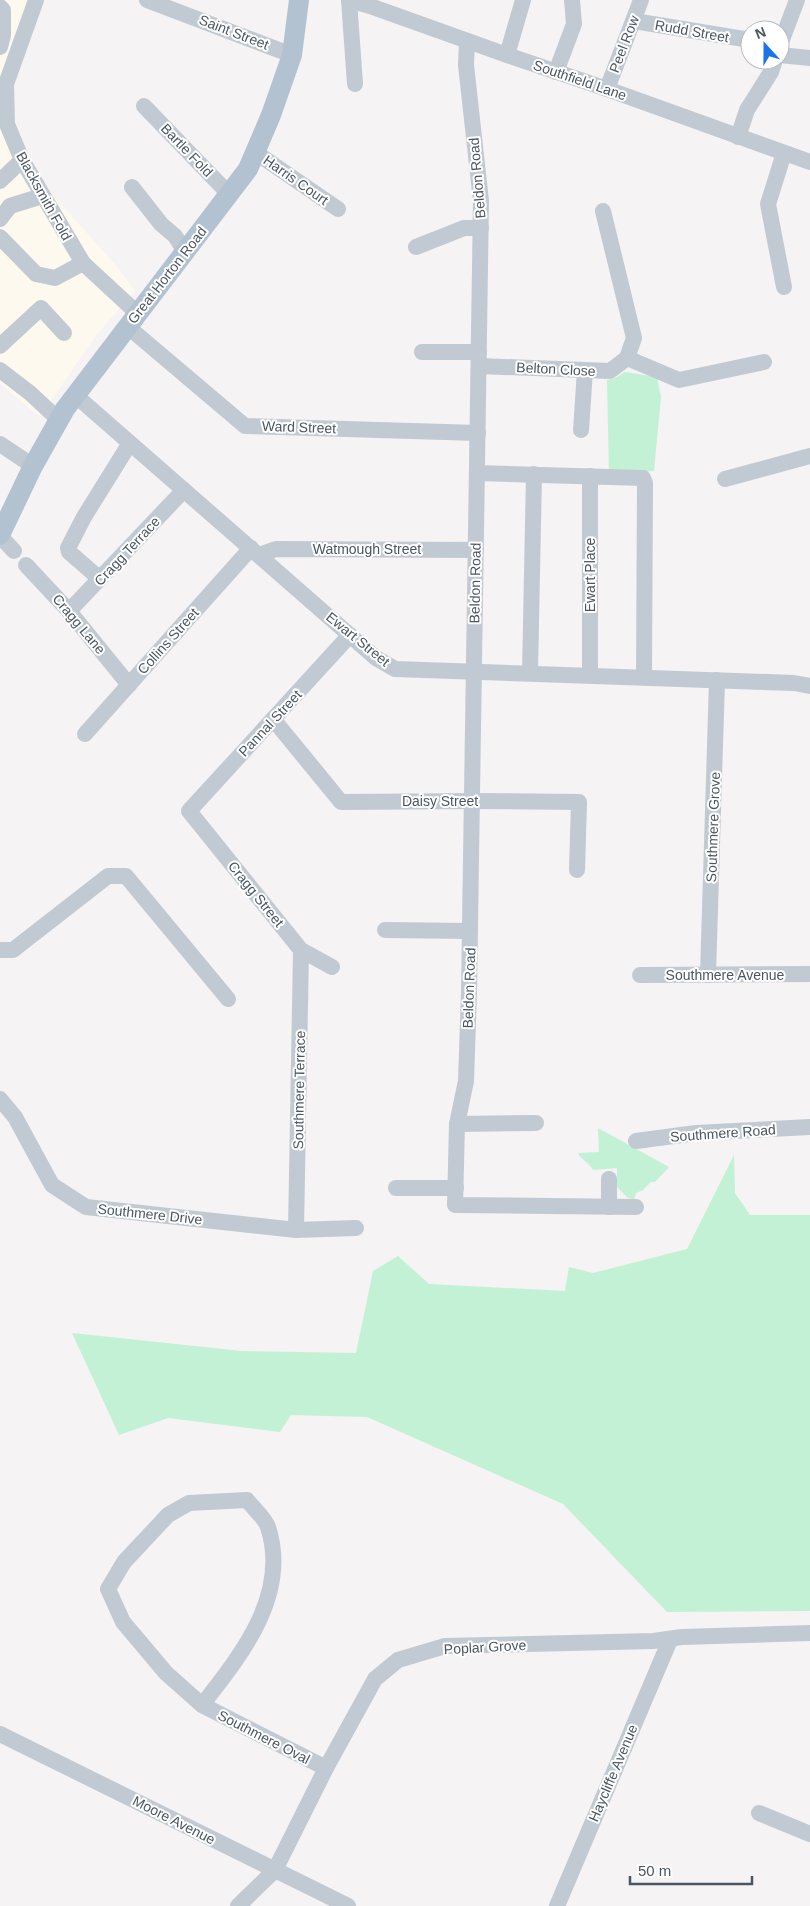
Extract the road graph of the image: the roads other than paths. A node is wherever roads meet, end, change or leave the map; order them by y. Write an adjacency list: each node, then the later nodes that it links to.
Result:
1 (36, 0): 26 (street, Blacksmith Fold)
2 (148, 0): 9 (street, Saint Street)
3 (299, 0): 17 (main road, Great Horton Road)
4 (349, 0): 10 (street, Southfield Lane); 23 (street)
5 (523, 0): 18 (street)
6 (572, 0): 22 (street)
7 (641, 0): 13 (street, Peel Row)
8 (797, 0): 12 (street)
9 (168, 3): 17 (street, Saint Street)
10 (370, 3): 15 (street, Southfield Lane)
11 (0, 6): 16 (street)
12 (789, 20)
13 (634, 21): 14 (street, Rudd Street); 24 (street, Peel Row)
14 (740, 38)
15 (467, 41): 18 (street, Southfield Lane); 39 (street, Beldon Road)
16 (0, 47)
17 (292, 55): 28 (main road, Great Horton Road)
18 (507, 56): 22 (street, Southfield Lane)
19 (790, 56): 20 (street)
20 (810, 58)
21 (772, 70): 27 (street)
22 (556, 72): 24 (street, Southfield Lane)
23 (356, 84)
24 (607, 89): 27 (street, Southfield Lane)
25 (144, 106): 34 (street, Bartle Fold)
26 (3, 128): 30 (street, Blacksmith Fold)
27 (738, 137): 29 (street, Southfield Lane)
28 (255, 152): 34 (main road, Great Horton Road); 36 (street, Harris Court)
29 (784, 153): 31 (street, Southfield Lane); 44 (street)
30 (22, 160): 32 (street); 35 (street, Blacksmith Fold)
31 (810, 162)
32 (0, 181)
33 (132, 187): 42 (street)
34 (230, 194): 42 (main road, Great Horton Road)
35 (42, 196): 38 (street); 43 (street, Blacksmith Fold)
36 (338, 209)
37 (603, 211): 49 (street)
38 (0, 219)
39 (481, 228): 41 (street); 50 (street, Beldon Road)
40 (0, 236): 43 (street)
41 (416, 247)
42 (186, 253): 45 (main road, Great Horton Road)
43 (82, 263): 45 (street, Blacksmith Fold)
44 (784, 287)
45 (132, 319): 54 (main road, Great Horton Road); 57 (street, Ward Street)
46 (64, 332): 47 (street)
47 (0, 346)
48 (422, 352): 50 (street, Belton Close)
49 (627, 358): 51 (street); 53 (street, Belton Close)
50 (479, 359): 53 (street, Belton Close); 57 (street, Beldon Road)
51 (764, 362)
52 (0, 370): 55 (street)
53 (585, 370): 56 (street)
54 (76, 395): 55 (main road, Great Horton Road); 58 (street, Ewart Street)
55 (59, 420): 61 (main road, Great Horton Road)
56 (581, 430)
57 (478, 433): 62 (street, Beldon Road)
58 (130, 442): 66 (street, Ewart Street); 72 (street)
59 (0, 444): 61 (street)
60 (810, 456): 65 (street)
61 (33, 466): 67 (main road, Great Horton Road)
62 (477, 473): 63 (street); 68 (street, Beldon Road)
63 (534, 474): 64 (street); 76 (street)
64 (590, 476): 77 (street, Ewart Place); 78 (street)
65 (725, 479)
66 (184, 490): 70 (street, Ewart Street); 72 (street, Cragg Terrace)
67 (0, 535): 69 (street)
68 (476, 550): 70 (street, Watmough Street); 75 (street, Beldon Road)
69 (14, 551)
70 (255, 552): 74 (street, Ewart Street); 80 (street, Collins Street)
71 (26, 565): 73 (street, Cragg Lane)
72 (100, 579): 73 (street, Cragg Terrace)
73 (69, 611): 80 (street, Cragg Lane)
74 (350, 635): 75 (street, Ewart Street); 82 (street, Pannal Street)
75 (474, 671): 76 (street, Ewart Street); 84 (street, Beldon Road)
76 (530, 673): 77 (street, Ewart Street)
77 (590, 675): 78 (street, Ewart Street)
78 (644, 677): 79 (street, Ewart Street)
79 (717, 680): 81 (street, Ewart Street); 92 (street, Southmere Grove)
80 (129, 685): 83 (street, Collins Street)
81 (810, 686)
82 (273, 719): 84 (street, Daisy Street); 85 (street, Pannal Street)
83 (85, 734)
84 (472, 801): 86 (street, Daisy Street); 88 (street, Beldon Road)
85 (189, 810): 90 (street, Cragg Street)
86 (577, 870)
87 (386, 930): 88 (street)
88 (470, 931): 98 (street, Beldon Road)
89 (0, 950): 95 (street)
90 (301, 950): 91 (street, Cragg Street); 107 (street, Southmere Terrace)
91 (332, 967)
92 (708, 974): 93 (street, Southmere Avenue); 94 (street, Southmere Avenue)
93 (810, 974)
94 (640, 975)
95 (228, 999)
96 (0, 1099): 107 (street, Southmere Drive)
97 (536, 1123): 98 (street)
98 (457, 1124): 103 (street, Beldon Road)
99 (810, 1127): 100 (street, Southmere Road)
100 (636, 1141)
101 (609, 1179): 104 (street)
102 (396, 1188): 103 (street)
103 (456, 1188): 104 (street, Beldon Road)
104 (609, 1206): 105 (street, Beldon Road)
105 (636, 1207)
106 (356, 1228): 107 (street, Southmere Drive)
107 (296, 1230)
108 (810, 1633): 109 (street, Poplar Grove)
109 (670, 1640): 112 (street, Poplar Grove); 118 (street, Haycliffe Avenue)
110 (202, 1705): 110 (street, Southmere Oval); 112 (street, Southmere Oval)
111 (0, 1734): 115 (street, Moore Avenue)
112 (326, 1768): 115 (street, Poplar Grove)
113 (758, 1813): 114 (street)
114 (810, 1834)
115 (275, 1870): 116 (street, Poplar Grove); 117 (street, Moore Avenue)
116 (238, 1906)
117 (348, 1906)
118 (557, 1906)

